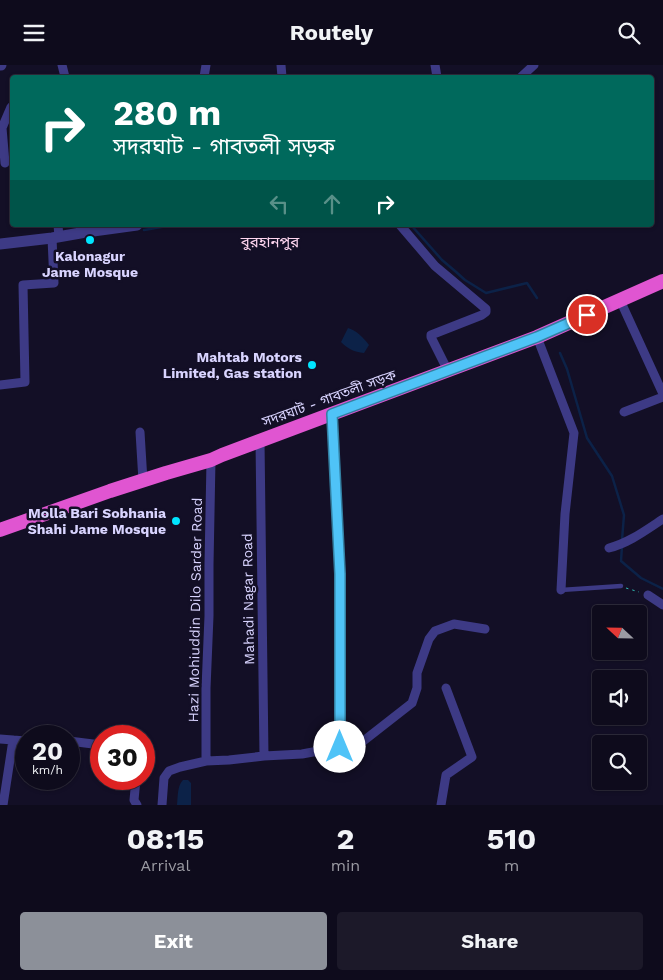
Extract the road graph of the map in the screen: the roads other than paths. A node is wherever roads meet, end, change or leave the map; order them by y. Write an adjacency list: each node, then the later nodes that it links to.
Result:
1 (534, 65): 2 (street)
2 (523, 75)
3 (10, 109): 4 (street)
4 (6, 163)
5 (102, 227): 7 (street)
6 (402, 227): 13 (street)
7 (85, 228): 8 (street)
8 (56, 233): 9 (street); 14 (street)
9 (0, 244)
10 (663, 281): 11 (highway, সদরঘাট - গাবতলী সড়ক)
11 (620, 300): 12 (highway, সদরঘাট - গাবতলী সড়ক); 15 (street)
12 (537, 337): 13 (highway, সদরঘাট - গাবতলী সড়ক); 26 (street)
13 (448, 371): 17 (highway, সদরঘাট - গাবতলী সড়ক)
14 (0, 385)
15 (663, 395): 16 (street)
16 (624, 412)
17 (332, 414): 19 (highway, সদরঘাট - গাবতলী সড়ক); 33 (street)
18 (140, 432): 21 (street)
19 (260, 441): 20 (highway, সদরঘাট - গাবতলী সড়ক); 34 (street, Mahadi Nagar Road)
20 (211, 460): 21 (highway, সদরঘাট - গাবতলী সড়ক); 35 (street, Hazi Mohiuddin Dilo Sarder Road)
21 (143, 481): 23 (highway, সদরঘাট - গাবতলী সড়ক)
22 (663, 519): 24 (street)
23 (0, 530)
24 (613, 547)
25 (621, 585): 26 (lane)
26 (561, 590)
27 (648, 595): 28 (street)
28 (663, 605)
29 (485, 629): 33 (street)
30 (446, 688): 40 (street)
31 (0, 739): 32 (street)
32 (13, 740): 37 (street)
33 (340, 747): 34 (street)
34 (264, 756): 35 (street)
35 (206, 761): 39 (street)
36 (135, 790): 38 (street)
37 (3, 805)
38 (137, 805)
39 (162, 805)
40 (441, 805)

